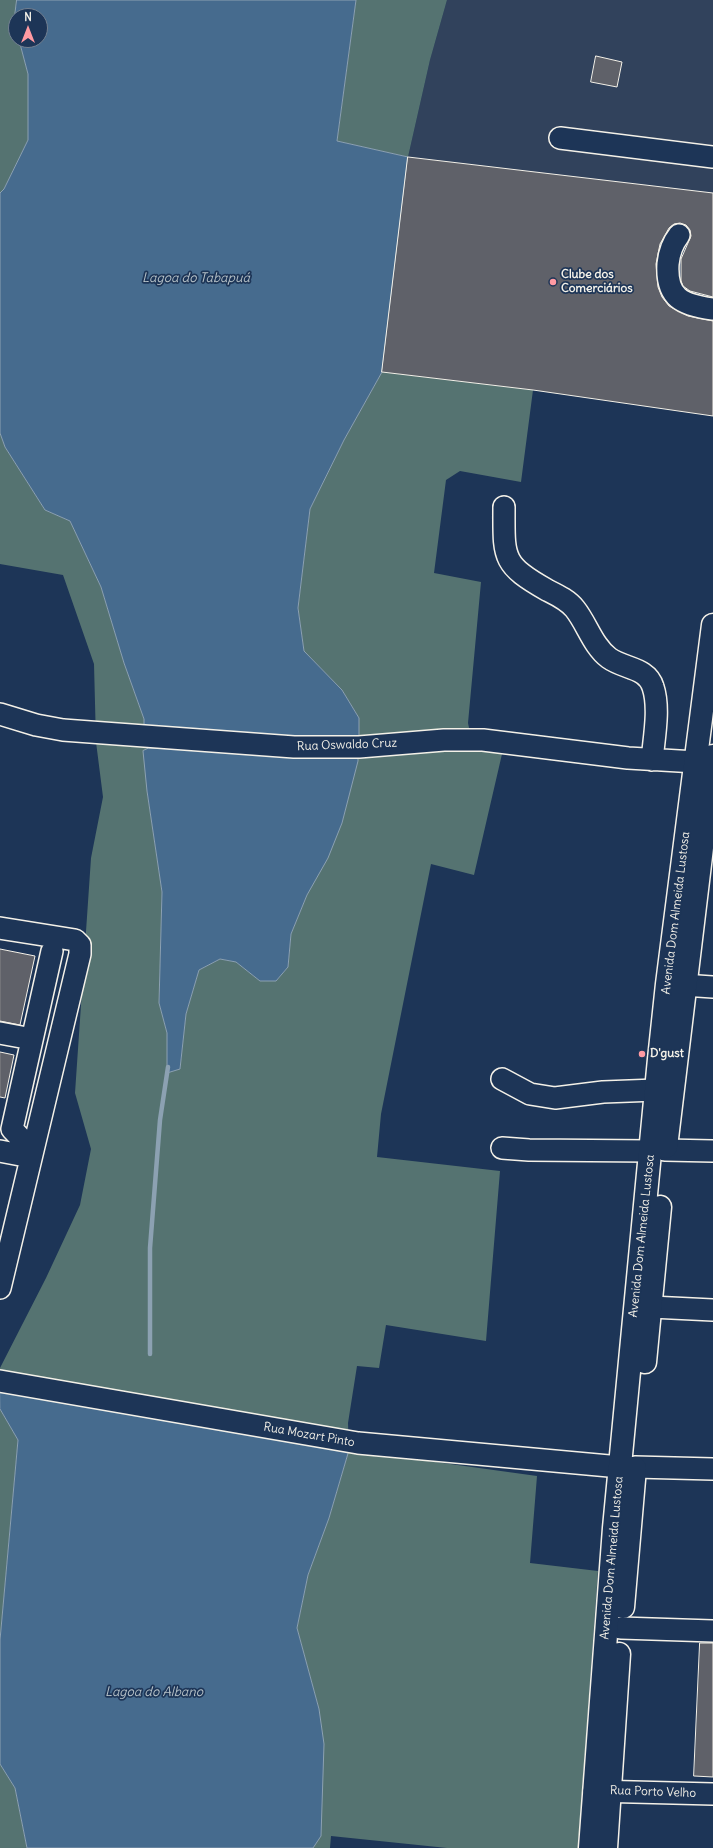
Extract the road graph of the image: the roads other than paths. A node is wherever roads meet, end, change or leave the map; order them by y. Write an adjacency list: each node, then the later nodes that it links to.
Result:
1 (560, 138): 2 (street)
2 (713, 157)
3 (679, 236): 4 (street)
4 (713, 309)
5 (504, 507): 10 (street)
6 (713, 625): 7 (main road, Avenida Dom Almeida Lustosa)
7 (710, 659): 9 (main road, Avenida Dom Almeida Lustosa)
8 (0, 714): 10 (street, Rua Oswaldo Cruz)
9 (705, 759): 10 (street, Rua Oswaldo Cruz); 11 (main road, Avenida Dom Almeida Lustosa); 14 (main road, Avenida Dom Almeida Lustosa)
10 (652, 760)
11 (709, 821): 14 (main road, Avenida Dom Almeida Lustosa)
12 (0, 928): 25 (street)
13 (52, 951): 17 (street)
14 (676, 985): 15 (street); 19 (main road, Avenida Dom Almeida Lustosa); 23 (main road, Avenida Dom Almeida Lustosa)
15 (713, 987)
16 (0, 1033): 17 (street)
17 (32, 1039): 20 (street)
18 (502, 1079): 19 (street)
19 (656, 1090): 23 (main road, Avenida Dom Almeida Lustosa)
20 (6, 1128): 25 (street)
21 (502, 1148): 23 (street)
22 (0, 1151): 25 (street)
23 (658, 1151): 24 (street); 27 (main road, Avenida Dom Almeida Lustosa); 30 (main road, Avenida Dom Almeida Lustosa)
24 (713, 1151)
25 (31, 1153): 26 (street)
26 (0, 1288)
27 (650, 1307): 28 (street); 30 (main road, Avenida Dom Almeida Lustosa)
28 (713, 1310)
29 (0, 1381): 30 (street, Rua Mozart Pinto)
30 (627, 1467): 31 (street, Rua Mozart Pinto); 32 (main road, Avenida Dom Almeida Lustosa)
31 (713, 1469)
32 (622, 1527): 33 (main road, Avenida Dom Almeida Lustosa); 35 (main road, Avenida Dom Almeida Lustosa)
33 (621, 1628): 34 (street); 35 (main road, Avenida Dom Almeida Lustosa)
34 (713, 1631)
35 (602, 1791): 36 (street, Rua Porto Velho); 37 (main road, Avenida Dom Almeida Lustosa); 38 (main road, Avenida Dom Almeida Lustosa)
36 (713, 1794)
37 (590, 1848)
38 (606, 1848)

